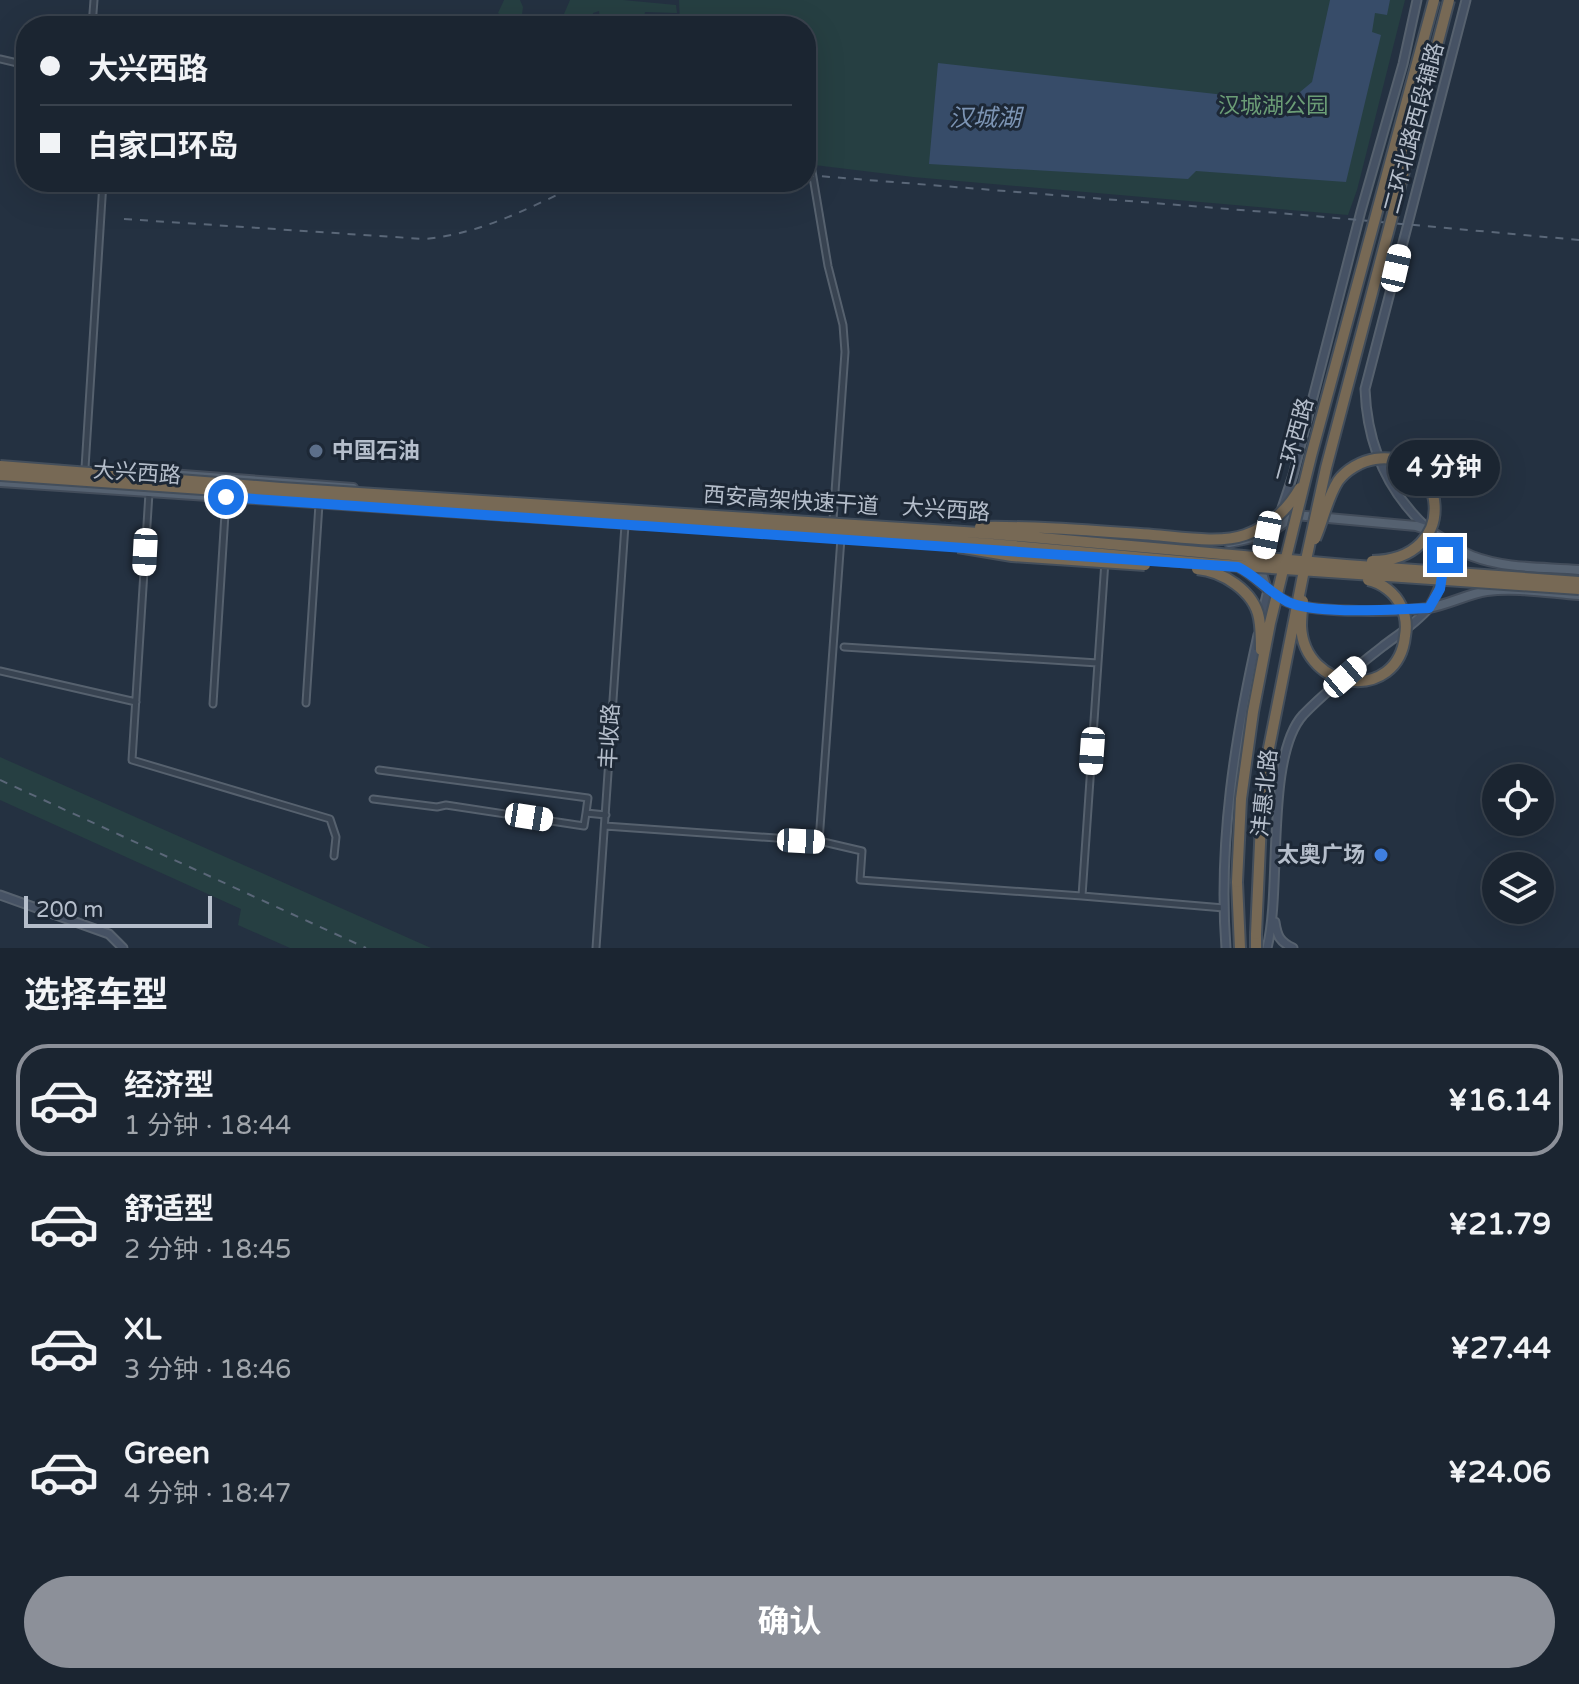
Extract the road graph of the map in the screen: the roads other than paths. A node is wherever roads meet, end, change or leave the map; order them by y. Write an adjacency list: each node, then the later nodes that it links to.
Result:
1 (1417, 0): 19 (main road, 二环北路西段辅路)
2 (1434, 0): 7 (highway, 二环西路, bridge)
3 (1449, 0): 23 (highway, 二环西路, bridge)
4 (1466, 0): 17 (main road, 二环北路西段辅路)
5 (102, 192): 9 (street)
6 (816, 192): 15 (street)
7 (1311, 456): 18 (highway, bridge); 38 (highway, 二环西路, bridge)
8 (0, 464): 9 (main road, 大兴西路); 18 (highway, 西安高架快速干道, bridge)
9 (85, 468): 15 (main road, 大兴西路)
10 (0, 475): 18 (highway, 西安高架快速干道, bridge)
11 (0, 482): 12 (main road, 大兴西路)
12 (149, 492): 13 (main road, 大兴西路); 35 (street)
13 (226, 497): 14 (main road, 大兴西路); 37 (street)
14 (319, 503): 16 (main road, 大兴西路); 36 (street)
15 (833, 520): 19 (main road, 大兴西路)
16 (625, 524): 21 (main road, 大兴西路); 42 (street, 丰收路)
17 (1429, 529): 19 (main road, 大兴西路); 20 (main road)
18 (905, 533): 24 (highway, 西安高架快速干道, bridge); 26 (highway, 西安高架快速干道, bridge); 38 (highway, bridge)
19 (1267, 535): 29 (main road)
20 (1438, 537): 25 (main road); 31 (main road)
21 (841, 538): 22 (main road, 大兴西路); 44 (street)
22 (1105, 557): 29 (main road, 大兴西路); 33 (street)
23 (1306, 560): 24 (highway, bridge); 26 (highway, bridge); 54 (highway, 二环西路, bridge)
24 (1346, 565): 27 (highway, 西安高架快速干道, bridge)
25 (1579, 570)
26 (1335, 573): 28 (highway, 西安高架快速干道, bridge)
27 (1579, 582)
28 (1579, 589)
29 (1268, 590): 31 (main road, 大兴西路); 48 (main road, 沣惠北路)
30 (1579, 595): 31 (main road, 大兴西路)
31 (1429, 608): 49 (main road, 沣惠北路)
32 (844, 647): 33 (street)
33 (1098, 663): 47 (street)
34 (0, 671): 35 (street)
35 (136, 702): 45 (street)
36 (306, 703)
37 (213, 704)
38 (1253, 712): 53 (highway, 二环西路, bridge)
39 (379, 770): 41 (street)
40 (373, 799): 41 (street)
41 (586, 813): 42 (street)
42 (606, 815): 43 (street, 丰收路)
43 (605, 826): 44 (street); 51 (street, 丰收路)
44 (819, 841): 47 (street)
45 (334, 856)
46 (0, 895): 50 (main road)
47 (1082, 896): 48 (street)
48 (1225, 908): 52 (main road, 沣惠北路)
49 (1273, 912): 55 (main road, 沣惠北路); 56 (main road)
50 (123, 948)
51 (596, 948)
52 (1226, 948)
53 (1240, 948)
54 (1256, 948)
55 (1267, 948)
56 (1293, 948)

